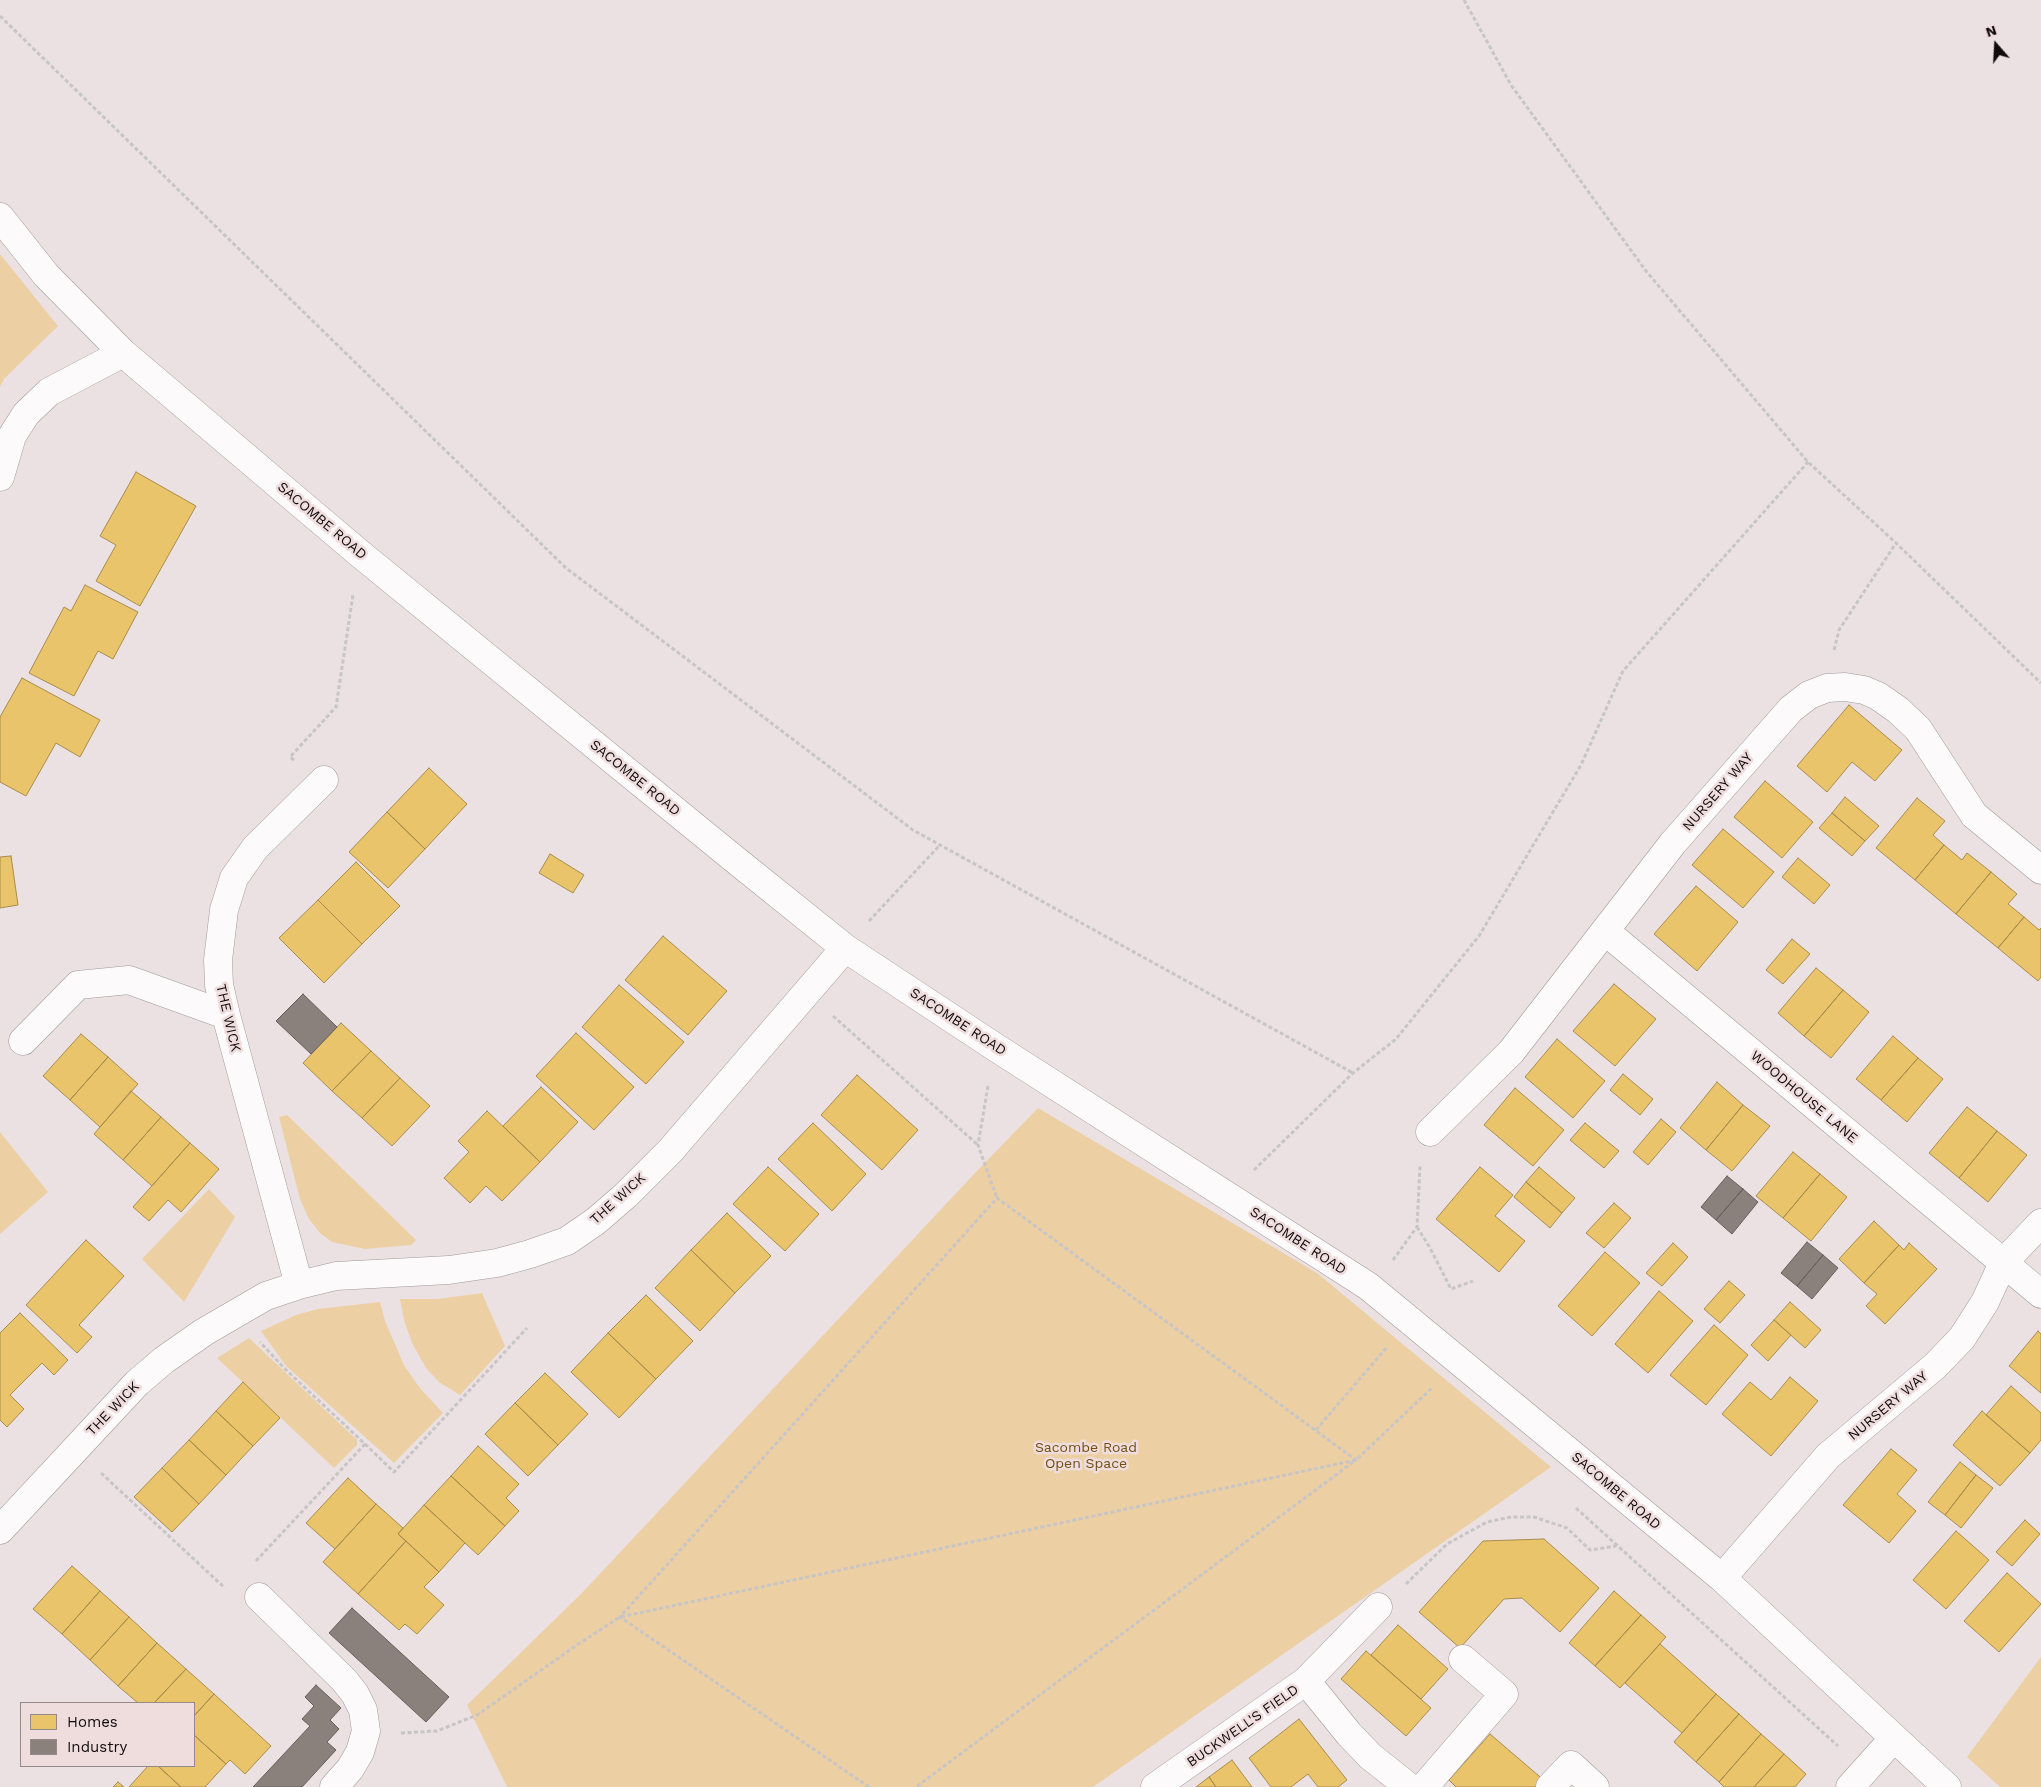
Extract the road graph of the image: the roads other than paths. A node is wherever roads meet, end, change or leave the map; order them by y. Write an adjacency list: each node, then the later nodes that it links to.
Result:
1 (0, 218): 2 (street, SACOMBE ROAD)
2 (99, 329): 3 (street, SACOMBE ROAD); 4 (street)
3 (123, 353): 4 (street); 9 (street, SACOMBE ROAD)
4 (82, 375): 5 (street)
5 (0, 477)
6 (324, 780): 10 (street, THE WICK)
7 (2041, 870): 8 (street, NURSERY WAY)
8 (1605, 931): 12 (street, NURSERY WAY); 14 (street, WOODHOUSE LANE)
9 (845, 948): 15 (street, THE WICK); 18 (street, SACOMBE ROAD)
10 (226, 1015): 11 (street); 15 (street, THE WICK)
11 (23, 1041)
12 (1430, 1132)
13 (2041, 1223): 14 (street, NURSERY WAY)
14 (2004, 1263): 16 (street, WOODHOUSE LANE); 18 (street, NURSERY WAY)
15 (299, 1285): 17 (street, THE WICK)
16 (2041, 1294)
17 (0, 1530)
18 (1722, 1578): 23 (street, SACOMBE ROAD)
19 (258, 1597): 25 (street)
20 (1378, 1607): 22 (street, BUCKWELL'S FIELD)
21 (1463, 1658): 28 (street)
22 (1306, 1681): 26 (street, BUCKWELL'S FIELD); 27 (street, BUCKWELL'S FIELD)
23 (1894, 1738): 24 (street); 31 (street, SACOMBE ROAD)
24 (1858, 1779)
25 (334, 1787)
26 (1155, 1787)
27 (1409, 1787)
28 (1424, 1787)
29 (1550, 1787): 30 (street)
30 (1595, 1787)
31 (1947, 1787)

